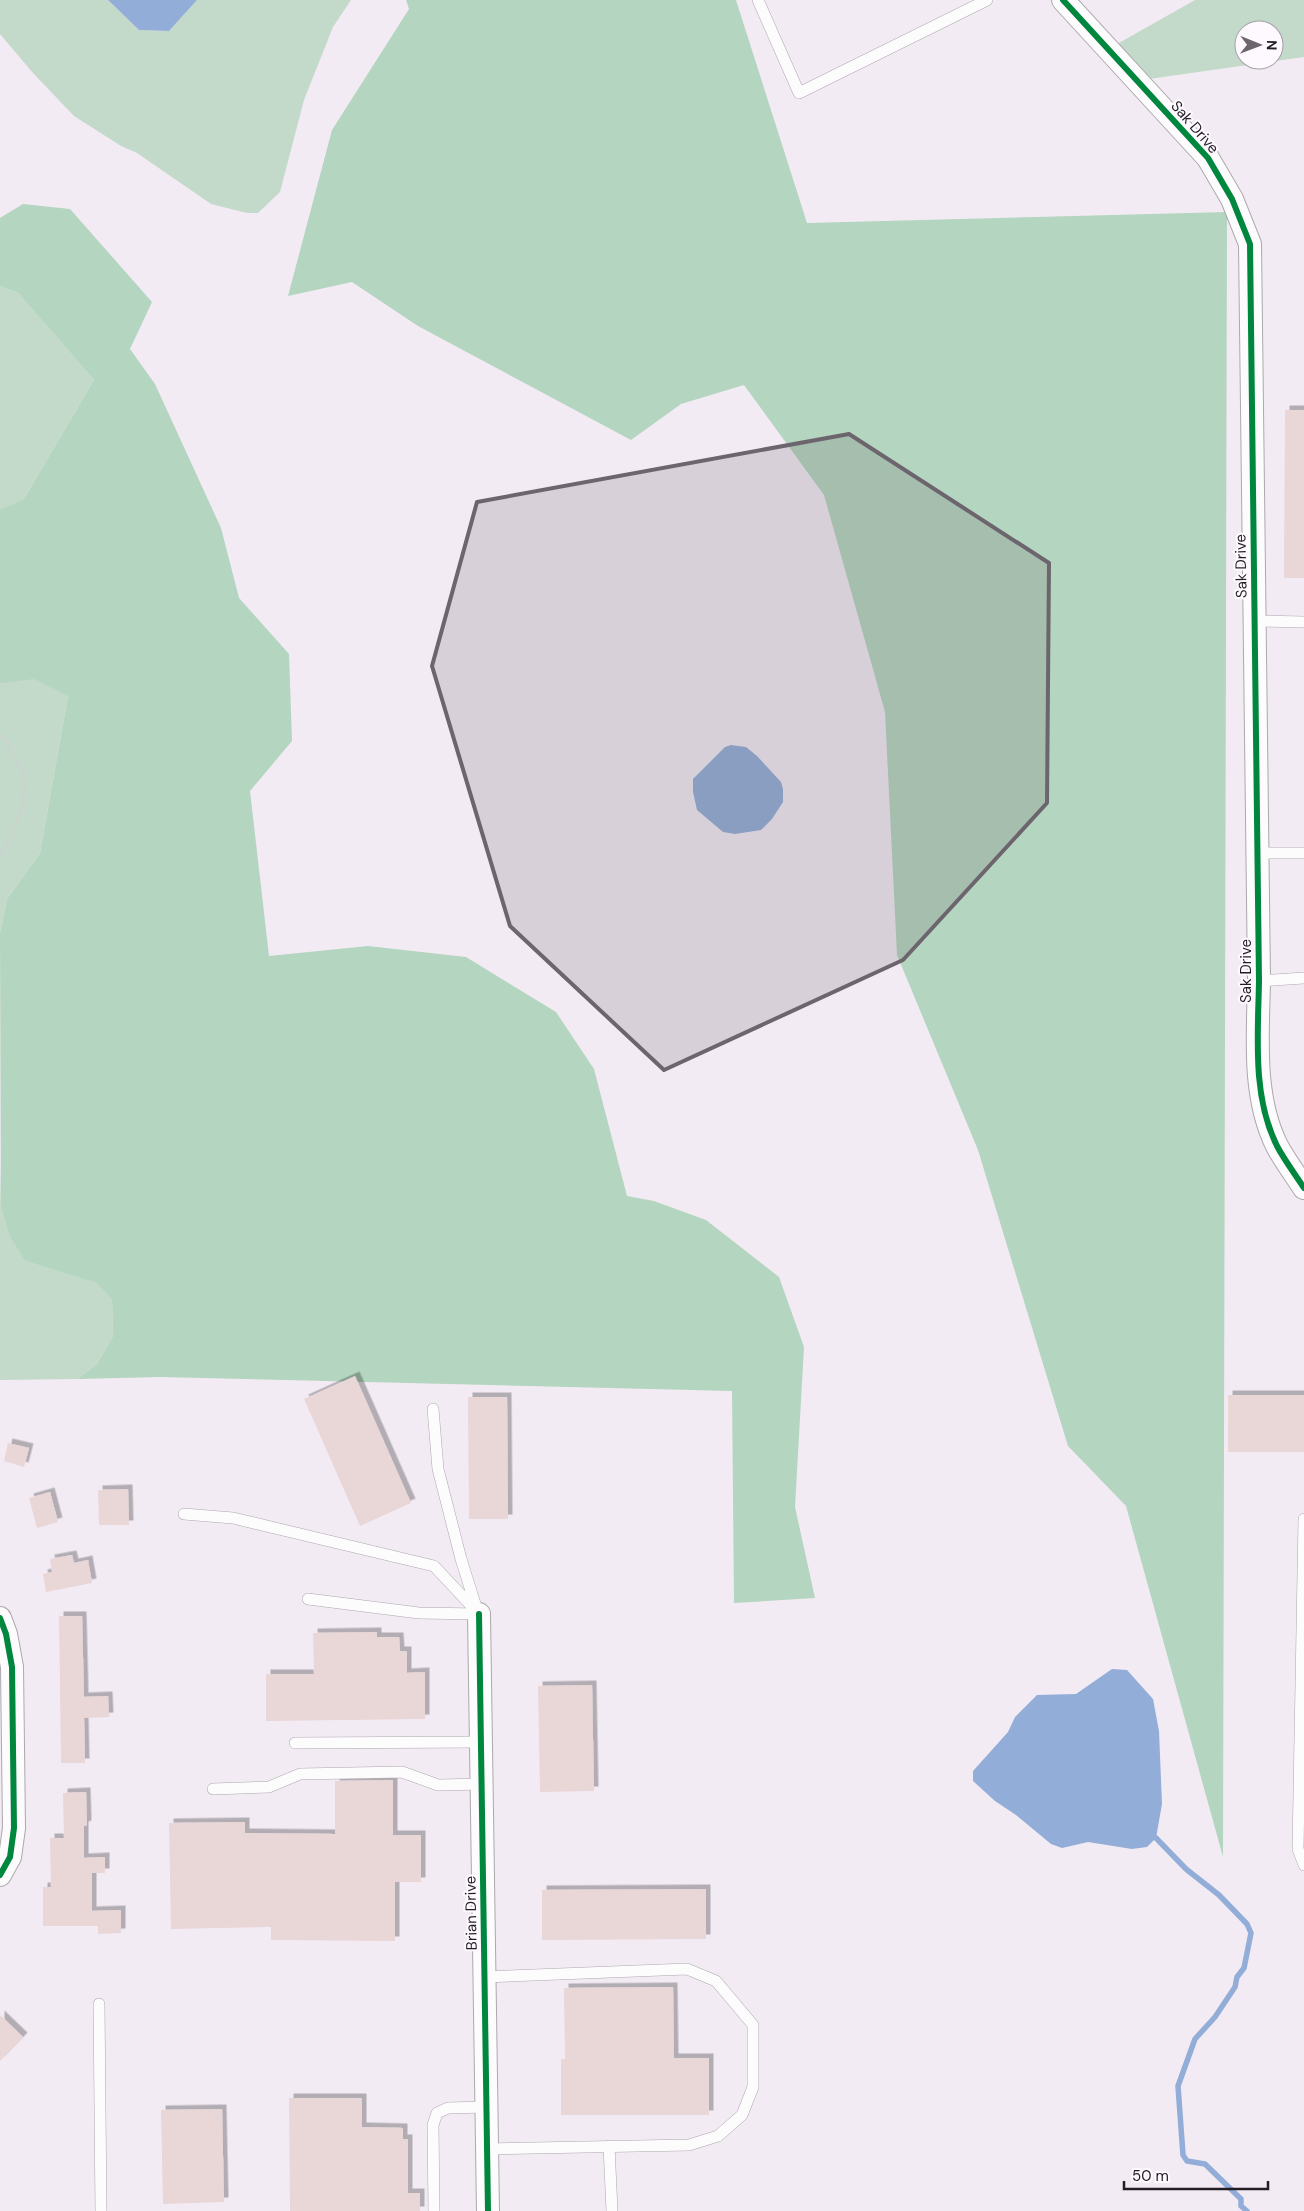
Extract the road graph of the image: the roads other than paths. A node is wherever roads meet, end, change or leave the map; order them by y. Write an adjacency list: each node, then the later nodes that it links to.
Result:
1 (758, 0): 2 (lane)
2 (987, 0)
3 (1063, 0): 4 (street, Sak Drive)
4 (1254, 621): 5 (lane); 6 (street, Sak Drive)
5 (1304, 622)
6 (1257, 853): 7 (lane); 9 (street, Sak Drive)
7 (1304, 853)
8 (1304, 978): 9 (lane)
9 (1259, 981): 10 (street, Sak Drive)
10 (1304, 1188)
11 (433, 1409): 15 (lane)
12 (184, 1514): 15 (lane)
13 (1304, 1519): 21 (lane)
14 (308, 1599): 15 (lane)
15 (479, 1614): 17 (street, Brian Drive)
16 (0, 1618): 22 (street)
17 (481, 1742): 18 (lane); 19 (street, Brian Drive)
18 (295, 1743)
19 (482, 1784): 20 (lane); 23 (street, Brian Drive)
20 (213, 1789)
21 (1304, 1865)
22 (0, 1875)
23 (484, 1976): 25 (street, Brian Drive); 26 (lane)
24 (99, 2004): 28 (lane)
25 (486, 2107): 27 (street, Brian Drive); 29 (lane)
26 (610, 2146): 27 (lane); 31 (lane)
27 (487, 2149): 30 (street, Brian Drive)
28 (101, 2211)
29 (434, 2211)
30 (488, 2211)
31 (612, 2211)

